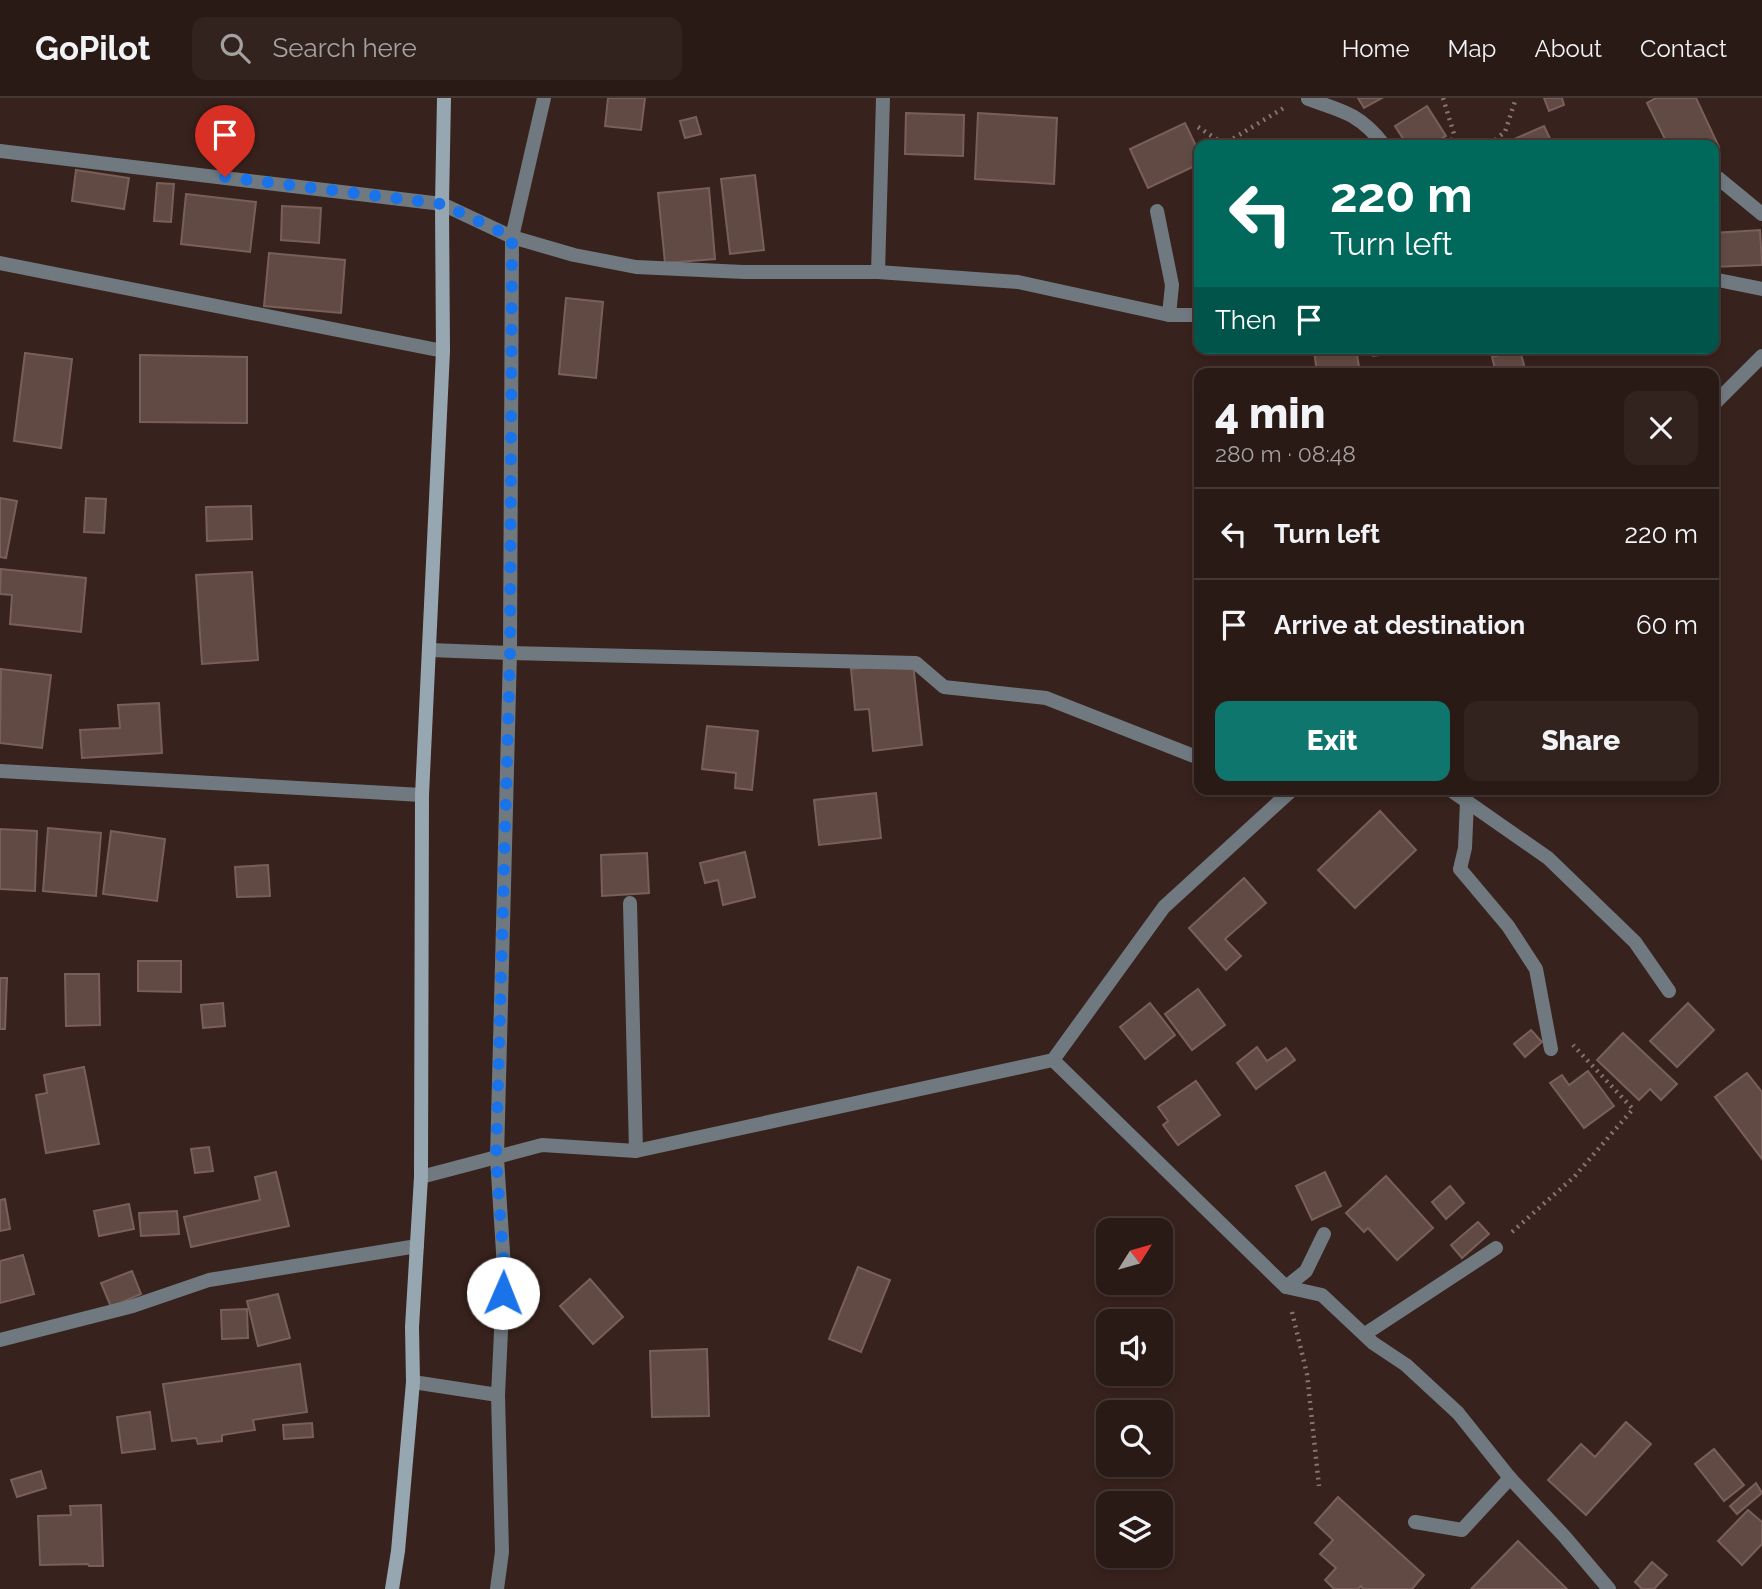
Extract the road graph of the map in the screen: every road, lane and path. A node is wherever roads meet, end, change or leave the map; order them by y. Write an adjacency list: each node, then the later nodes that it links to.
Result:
1 (444, 98): 15 (main road)
2 (544, 98): 18 (street)
3 (883, 98): 20 (street)
4 (1443, 98): 11 (path)
5 (1516, 98): 12 (path)
6 (1308, 99): 9 (path); 10 (street)
7 (1198, 127): 8 (path)
8 (1218, 140)
9 (1230, 140)
10 (1380, 140)
11 (1452, 140)
12 (1494, 140)
13 (3, 147): 15 (street)
14 (1719, 179): 17 (street)
15 (442, 204): 18 (street); 25 (main road)
16 (1157, 211): 23 (street)
17 (1762, 214)
18 (512, 237): 20 (street); 29 (street)
19 (0, 263): 25 (street)
20 (878, 272): 23 (street)
21 (1719, 280): 22 (street)
22 (1762, 289)
23 (1169, 315): 24 (street)
24 (1194, 315)
25 (443, 351): 28 (main road)
26 (1762, 356): 27 (street)
27 (1719, 399)
28 (429, 650): 29 (street); 32 (main road)
29 (510, 653): 30 (street); 41 (street)
30 (1194, 756)
31 (0, 771): 32 (street)
32 (422, 795): 42 (main road)
33 (1281, 795): 39 (street)
34 (1458, 795): 35 (street)
35 (1467, 801): 37 (street); 38 (street)
36 (629, 903): 40 (street)
37 (1670, 991)
38 (1551, 1049): 45 (path)
39 (1053, 1060): 40 (street); 46 (street)
40 (636, 1151): 41 (street)
41 (496, 1158): 42 (street); 50 (street)
42 (421, 1177): 44 (main road)
43 (1324, 1234): 46 (street)
44 (416, 1247): 48 (street); 49 (main road)
45 (1496, 1248): 47 (street)
46 (1286, 1287): 47 (street); 52 (path)
47 (1366, 1334): 51 (street)
48 (0, 1339)
49 (413, 1382): 50 (street); 54 (main road)
50 (498, 1395): 55 (street)
51 (1510, 1478): 53 (street); 56 (street)
52 (1318, 1486)
53 (1415, 1521)
54 (392, 1589)
55 (497, 1589)
56 (1609, 1589)

